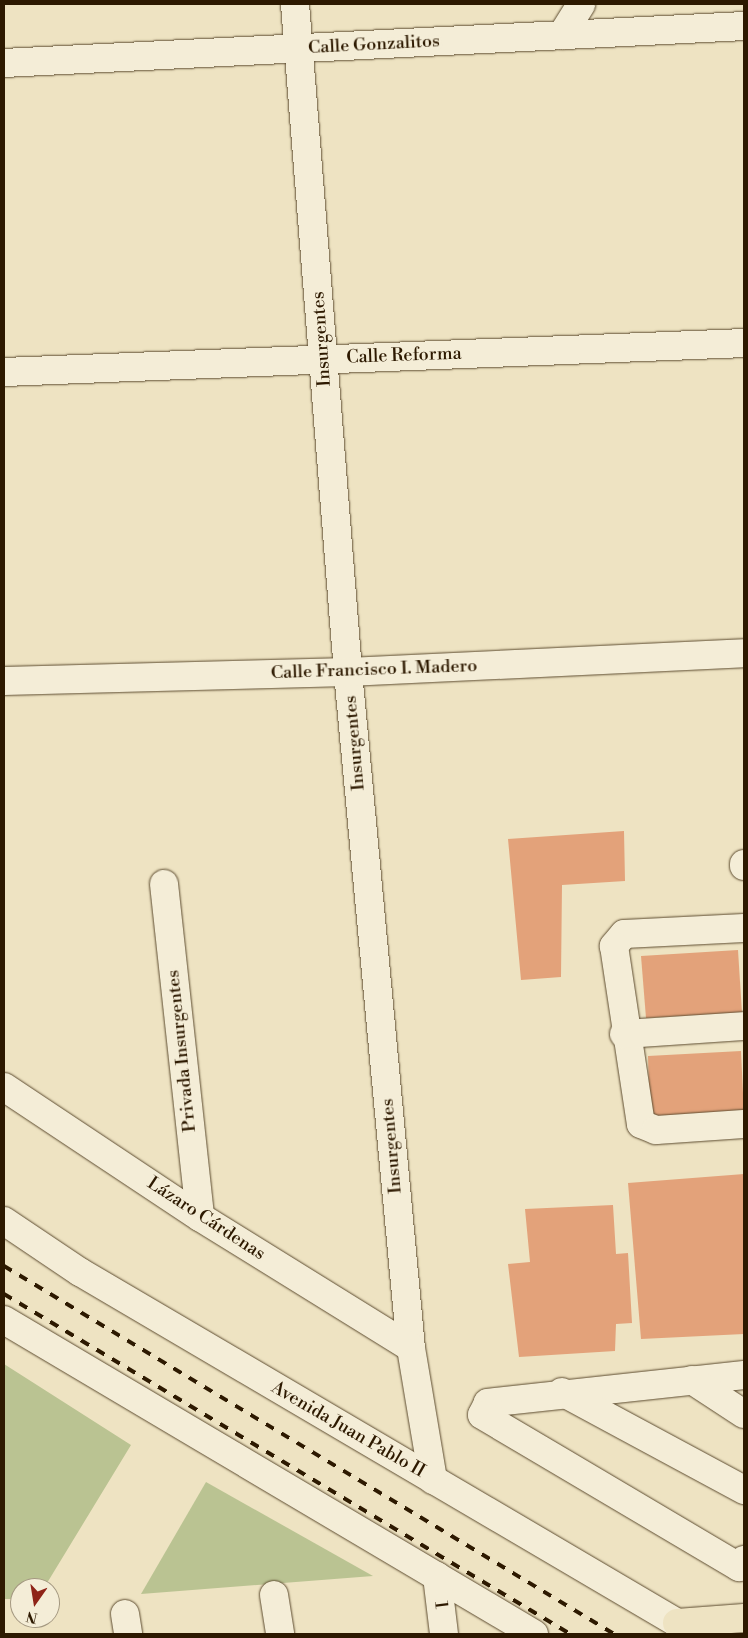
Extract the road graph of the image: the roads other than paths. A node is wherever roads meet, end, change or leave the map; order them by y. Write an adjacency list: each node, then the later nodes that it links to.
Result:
1 (295, 4): 5 (street, Insurgentes)
2 (581, 4): 4 (street)
3 (744, 26): 4 (street, Calle Gonzalitos)
4 (562, 35): 5 (street, Calle Gonzalitos)
5 (300, 48): 6 (street, Calle Gonzalitos); 8 (street, Insurgentes)
6 (4, 63)
7 (744, 343): 8 (street, Calle Reforma)
8 (323, 358): 9 (street, Calle Reforma); 11 (street, Insurgentes)
9 (4, 372)
10 (744, 653): 11 (street, Calle Francisco I. Madero)
11 (348, 672): 12 (street, Calle Francisco I. Madero); 22 (street, Insurgentes)
12 (4, 682)
13 (164, 884): 19 (street, Privada Insurgentes)
14 (744, 928): 16 (street)
15 (744, 1026): 16 (street)
16 (624, 1034): 18 (street)
17 (4, 1087): 19 (street, Lázaro Cárdenas)
18 (744, 1124)
19 (200, 1217): 22 (street, Lázaro Cárdenas)
20 (4, 1221): 27 (street, Avenida Juan Pablo II)
21 (4, 1320): 30 (street)
22 (411, 1348): 27 (street, Insurgentes)
23 (744, 1375): 24 (street)
24 (692, 1380): 25 (street); 26 (street)
25 (562, 1392): 28 (street); 29 (street)
26 (744, 1414)
27 (433, 1480): 33 (street, Avenida Juan Pablo II)
28 (744, 1490)
29 (744, 1560)
30 (436, 1576): 35 (street, 1); 36 (street)
31 (274, 1595): 34 (street)
32 (744, 1618): 33 (highway)
33 (686, 1629)
34 (280, 1634)
35 (444, 1634)
36 (534, 1634)

